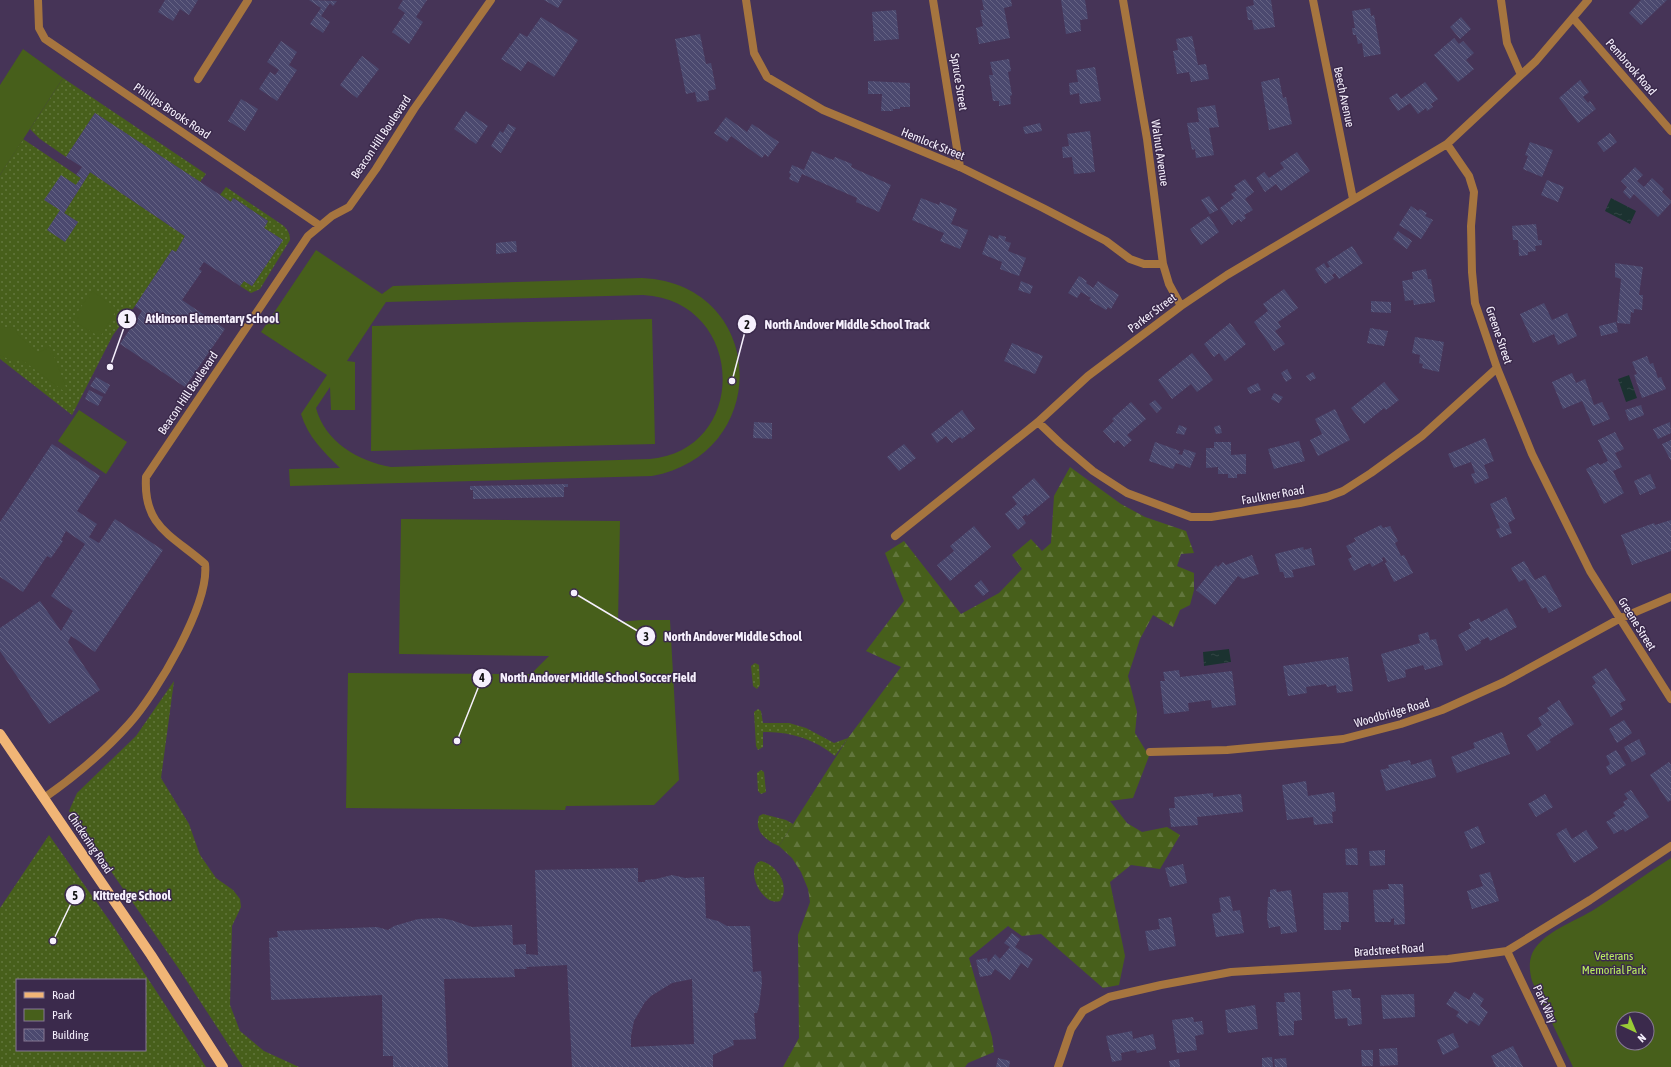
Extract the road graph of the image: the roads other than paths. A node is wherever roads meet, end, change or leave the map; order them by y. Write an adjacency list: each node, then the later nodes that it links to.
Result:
1 (38, 0): 17 (street, Phillips Brooks Road)
2 (248, 0): 12 (street)
3 (491, 0): 17 (street, Beacon Hill Boulevard)
4 (746, 0): 15 (street, Hemlock Street)
5 (933, 0): 15 (street, Spruce Street)
6 (1123, 0): 18 (street, Walnut Avenue)
7 (1313, 0): 16 (street, Beech Avenue)
8 (1501, 0): 11 (street)
9 (1588, 0): 10 (street)
10 (1573, 18): 11 (street); 13 (street, Pembrook Road)
11 (1521, 75): 14 (street)
12 (198, 79)
13 (1671, 131)
14 (1447, 144): 16 (street, Parker Street); 20 (street, Greene Street)
15 (960, 167): 18 (street, Hemlock Street)
16 (1353, 199): 19 (street, Parker Street)
17 (319, 225): 28 (street, Beacon Hill Boulevard)
18 (1163, 264): 19 (street, Walnut Avenue)
19 (1181, 306): 21 (street, Parker Street)
20 (1497, 368): 21 (street, Faulkner Road); 24 (street, Greene Street)
21 (1038, 422): 22 (street, Parker Street)
22 (895, 536)
23 (1671, 597): 24 (street, Woodbridge Road)
24 (1619, 619): 25 (street, Greene Street); 27 (street, Woodbridge Road)
25 (1671, 699)
26 (0, 734): 28 (main road, Chickering Road)
27 (1150, 752)
28 (44, 798): 31 (main road, Chickering Road)
29 (1671, 846): 30 (street, Bradstreet Road)
30 (1507, 951): 32 (street, Bradstreet Road); 33 (street, Park Way)
31 (223, 1067)
32 (1058, 1067)
33 (1562, 1067)

